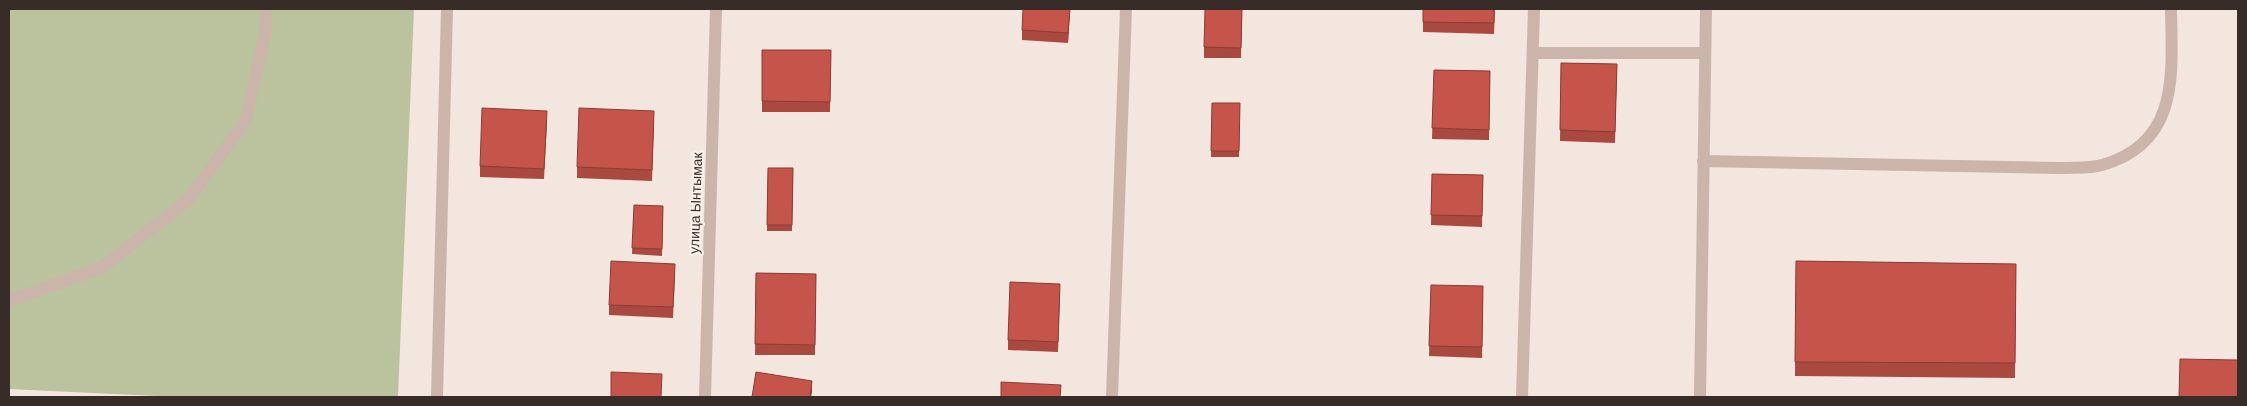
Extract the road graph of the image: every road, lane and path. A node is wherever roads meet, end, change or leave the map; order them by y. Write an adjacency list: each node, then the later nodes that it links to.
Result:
1 (266, 9): 11 (street)
2 (447, 9): 12 (street)
3 (716, 9): 13 (street, улица Ынтымак)
4 (1126, 9): 14 (street)
5 (1534, 9): 8 (street)
6 (1706, 9): 9 (street)
7 (2171, 9): 10 (street)
8 (1532, 53): 9 (street); 15 (street)
9 (1705, 53): 10 (street)
10 (1703, 161): 16 (street)
11 (9, 301)
12 (437, 397)
13 (705, 397)
14 (1112, 397)
15 (1522, 397)
16 (1700, 397)

